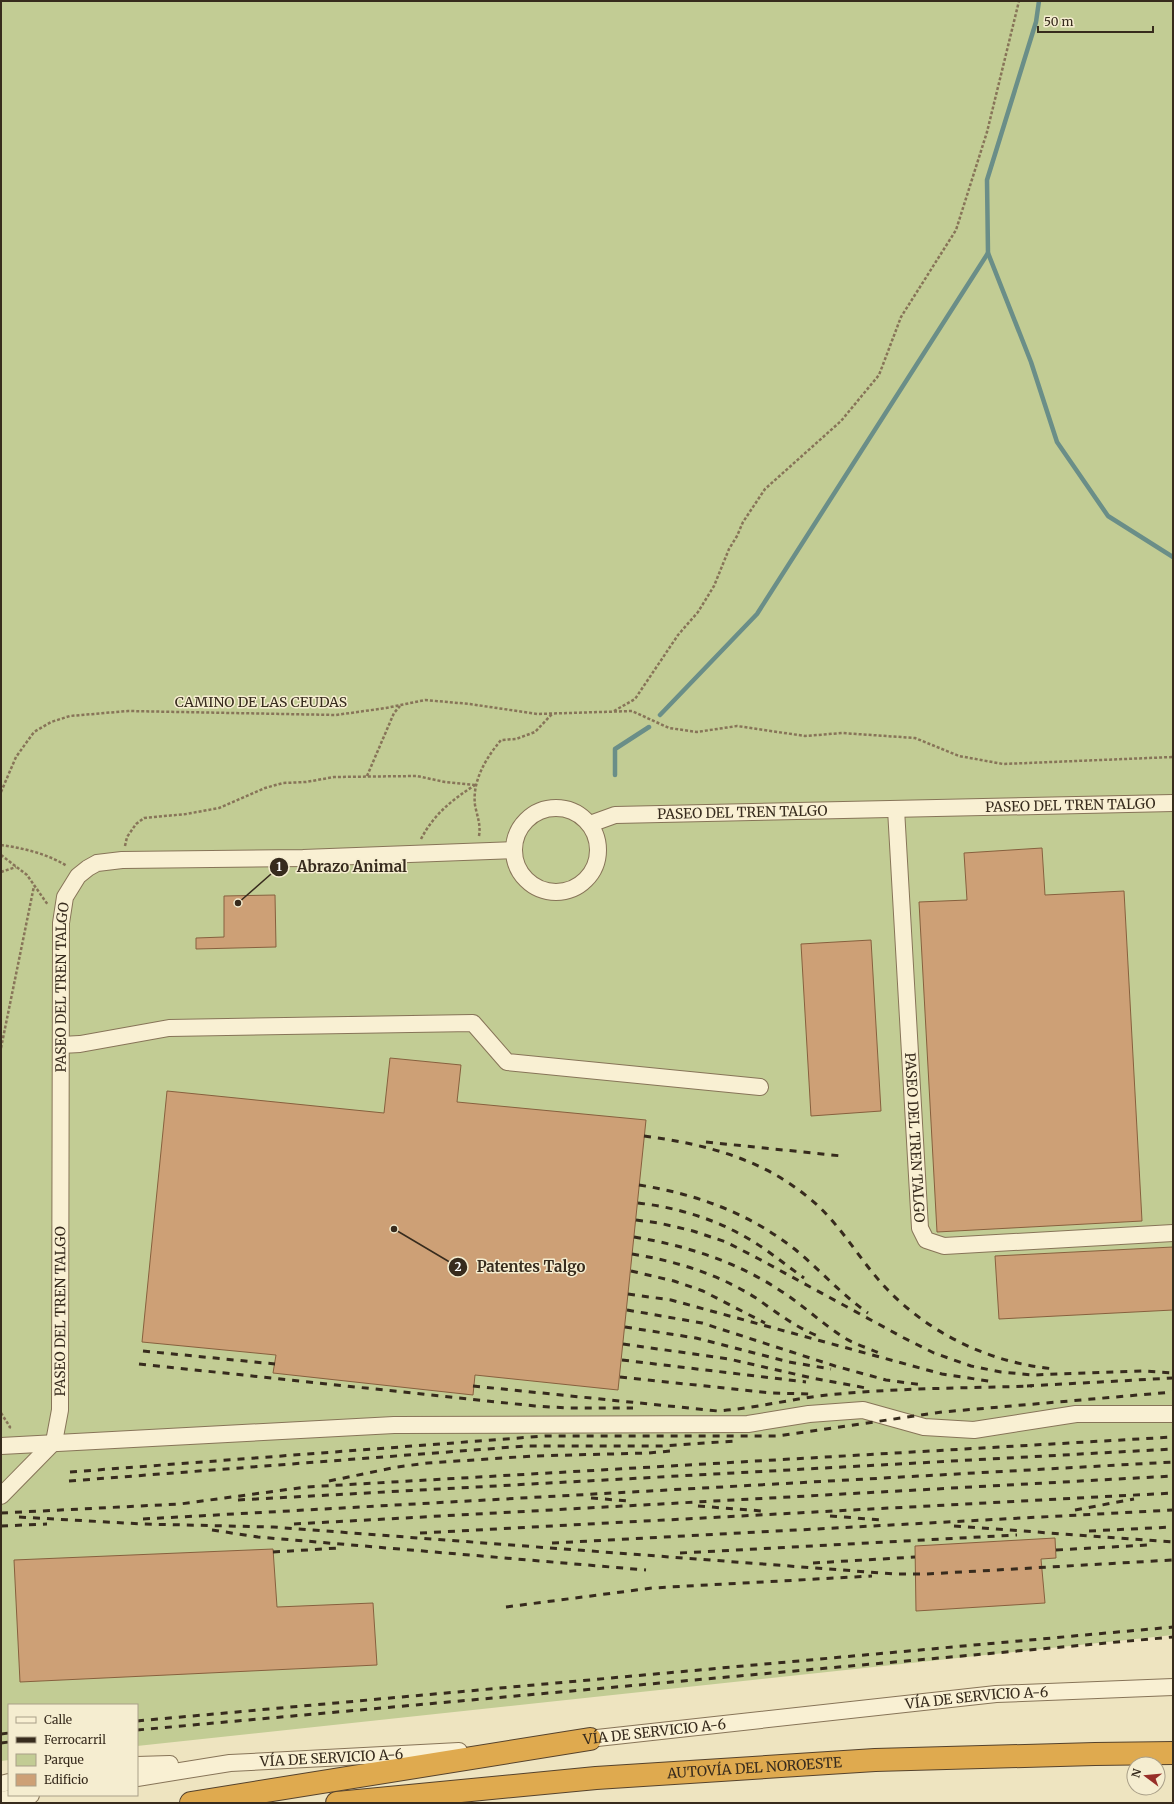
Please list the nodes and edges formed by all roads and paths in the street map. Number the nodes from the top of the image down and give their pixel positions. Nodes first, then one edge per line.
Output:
1 (1019, 1) edge
2 (401, 705) junction
3 (612, 712) junction
4 (552, 713) junction
5 (1173, 757) edge
6 (367, 776) junction
7 (475, 785) junction
8 (1, 792) edge
9 (1173, 803) edge
10 (896, 808) junction
11 (590, 824) junction
12 (1, 845) edge
13 (514, 850) junction
14 (476, 852) junction
15 (413, 854) junction
16 (1, 855) edge
17 (122, 860) junction
18 (16, 866) junction
19 (1, 872) edge
20 (78, 876) junction
21 (34, 886) junction
22 (62, 923) junction
23 (61, 1045) junction
24 (1, 1048) edge
25 (760, 1088) dead end
26 (1173, 1233) edge
27 (1173, 1414) edge
28 (54, 1442) junction
29 (1, 1446) edge
30 (1, 1496) edge
31 (1173, 1687) edge
32 (590, 1739) junction
33 (1173, 1753) edge
34 (139, 1768) edge
35 (24, 1796) edge
36 (1, 1800) edge
37 (191, 1803) edge
38 (337, 1803) edge

1 - 3 path
2 - 4 path, CAMINO DE LAS CEUDAS
2 - 6 path
2 - 8 path, CAMINO DE LAS CEUDAS
3 - 4 path, CAMINO DE LAS CEUDAS
3 - 5 path, CAMINO DE LAS CEUDAS
4 - 7 path
6 - 7 path
6 - 17 path
7 - 14 path
7 - 15 path
9 - 10 street, PASEO DEL TREN TALGO
10 - 11 street, PASEO DEL TREN TALGO
10 - 26 street, PASEO DEL TREN TALGO
11 - 13 street
11 - 13 street
12 - 20 path
13 - 14 street, PASEO DEL TREN TALGO
14 - 15 street, PASEO DEL TREN TALGO
15 - 17 street, PASEO DEL TREN TALGO
16 - 18 path
17 - 20 street, PASEO DEL TREN TALGO
18 - 19 path
18 - 21 path
20 - 22 street, PASEO DEL TREN TALGO
21 - 22 path
21 - 24 path
22 - 23 street, PASEO DEL TREN TALGO
23 - 25 street
23 - 28 street, PASEO DEL TREN TALGO
27 - 28 street
28 - 29 street
28 - 30 street
31 - 32 street, VÍA DE SERVICIO A-6
32 - 34 street, VÍA DE SERVICIO A-6
32 - 37 highway
33 - 38 highway, AUTOVÍA DEL NOROESTE
35 - 36 street

